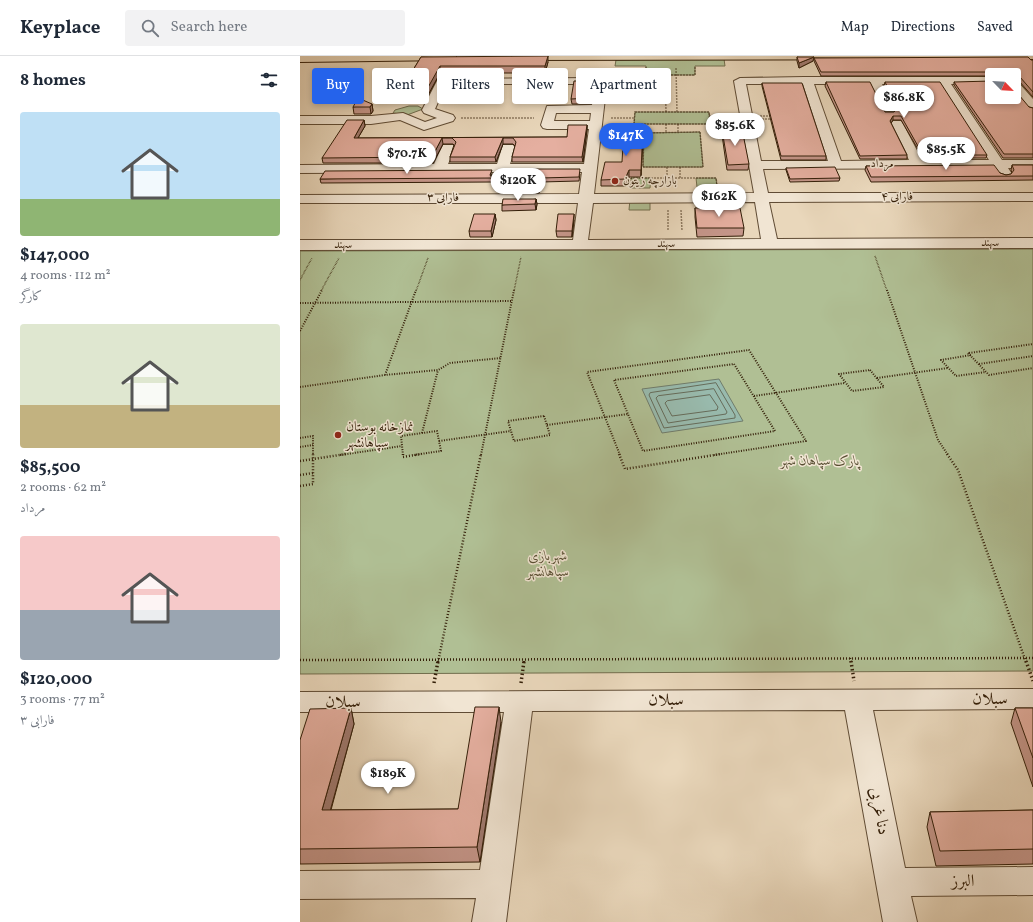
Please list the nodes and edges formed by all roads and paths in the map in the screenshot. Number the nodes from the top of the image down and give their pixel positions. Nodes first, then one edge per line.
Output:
1 (648, 56) edge
2 (691, 56) edge
3 (1033, 56) edge
4 (324, 57) edge
5 (415, 57) junction
6 (463, 57) edge
7 (509, 57) edge
8 (300, 59) edge
9 (300, 66) edge
10 (676, 75) dead end
11 (807, 80) junction
12 (875, 80) junction
13 (942, 80) junction
14 (985, 80) edge
15 (1021, 80) edge
16 (1027, 80) edge
17 (1021, 92) edge
18 (666, 104) edge
19 (426, 105) junction
20 (1033, 107) edge
21 (890, 111) edge
22 (398, 112) junction
23 (666, 112) junction
24 (677, 112) junction
25 (709, 116) junction
26 (776, 116) edge
27 (597, 117) junction
28 (461, 118) dead end
29 (549, 118) joint
30 (634, 118) junction
31 (747, 118) junction
32 (709, 119) junction
33 (776, 119) edge
34 (300, 120) edge
35 (666, 124) junction
36 (678, 124) junction
37 (897, 124) dead end
38 (666, 132) junction
39 (678, 132) junction
40 (448, 148) edge
41 (508, 148) edge
42 (836, 164) junction
43 (917, 164) junction
44 (998, 164) junction
45 (1033, 164) edge
46 (756, 165) junction
47 (667, 167) junction
48 (680, 167) junction
49 (589, 168) junction
50 (300, 169) edge
51 (439, 169) junction
52 (500, 174) junction
53 (651, 178) junction
54 (667, 178) junction
55 (680, 178) junction
56 (696, 178) junction
57 (1008, 178) edge
58 (651, 183) dead end
59 (697, 183) dead end
60 (717, 187) dead end
61 (631, 188) dead end
62 (1033, 197) edge
63 (586, 198) junction
64 (762, 198) junction
65 (300, 199) edge
66 (668, 210) dead end
67 (681, 210) dead end
68 (870, 243) junction
69 (1033, 243) edge
70 (523, 244) junction
71 (580, 244) junction
72 (675, 244) junction
73 (770, 244) junction
74 (300, 245) edge
75 (314, 256) dead end
76 (340, 256) dead end
77 (429, 256) dead end
78 (300, 280) edge
79 (512, 301) junction
80 (412, 302) junction
81 (300, 303) edge
82 (315, 303) junction
83 (300, 331) edge
84 (1033, 344) edge
85 (971, 356) junction
86 (1033, 356) edge
87 (500, 358) junction
88 (979, 364) junction
89 (948, 368) junction
90 (1033, 368) edge
91 (438, 370) junction
92 (986, 372) junction
93 (915, 373) junction
94 (385, 375) junction
95 (877, 378) junction
96 (845, 383) junction
97 (300, 387) edge
98 (776, 393) junction
99 (754, 396) junction
100 (628, 414) junction
101 (604, 417) junction
102 (547, 426) junction
103 (511, 431) junction
104 (422, 433) junction
105 (485, 434) junction
106 (300, 438) edge
107 (439, 441) junction
108 (313, 445) junction
109 (402, 446) junction
110 (300, 447) edge
111 (313, 459) junction
112 (300, 461) edge
113 (313, 473) junction
114 (300, 475) edge
115 (300, 486) edge
116 (850, 658) junction
117 (1025, 658) junction
118 (1033, 658) edge
119 (300, 660) edge
120 (439, 660) junction
121 (524, 660) junction
122 (1033, 681) edge
123 (1033, 699) edge
124 (857, 700) junction
125 (430, 701) junction
126 (519, 701) junction
127 (300, 702) edge
128 (1033, 881) edge
129 (892, 882) junction
130 (494, 884) junction
131 (300, 885) edge
132 (489, 922) edge
133 (900, 922) edge

1 - 2 main road
1 - 7 main road
2 - 3 main road
4 - 5 main road
4 - 8 main road
5 - 6 main road
5 - 9 main road
10 - 24 path
11 - 12 street
11 - 31 street
11 - 42 street
12 - 13 street
12 - 21 street
13 - 14 street
13 - 44 street
15 - 16 street
17 - 20 street
18 - 23 path
19 - 22 street
19 - 22 street
19 - 27 street
22 - 34 street
23 - 24 path
23 - 30 path
24 - 25 path
25 - 31 path
25 - 32 path
26 - 31 path
27 - 29 street
27 - 30 path
27 - 49 street
28 - 29 path
30 - 35 path
31 - 32 path
31 - 33 path
31 - 46 street
32 - 36 path
35 - 36 path
35 - 38 path
36 - 39 path
37 - 43 street
38 - 39 path
38 - 47 path
39 - 48 path
40 - 51 street
41 - 52 street
42 - 43 street, مرداد
42 - 46 street, مرداد
43 - 44 street, مرداد
44 - 45 street, مرداد
44 - 57 street
46 - 64 street
47 - 48 path
47 - 54 path
48 - 55 path
49 - 52 street
49 - 63 street
50 - 51 street
51 - 52 street
53 - 54 path
53 - 58 path
53 - 61 path
54 - 55 path
55 - 56 path
56 - 59 path
56 - 60 path
62 - 64 street, فارابی ۴
63 - 64 street, فارابی ۴
63 - 65 street, فارابی ۳
63 - 71 street
64 - 73 street
66 - 72 path
67 - 72 path
68 - 69 street, سهند
68 - 73 street, سهند
68 - 93 path
70 - 71 street, سهند
70 - 74 street, سهند
70 - 79 path
71 - 72 street, سهند
72 - 73 street, سهند
75 - 78 path
76 - 82 path
77 - 80 path
79 - 80 path
79 - 87 path
80 - 82 path
80 - 94 path
81 - 82 path
82 - 83 path
84 - 85 path
85 - 88 path
85 - 89 path
86 - 88 path
87 - 91 path
87 - 105 path
88 - 92 path
89 - 92 path
89 - 93 path
90 - 92 path
91 - 94 path
91 - 104 path
93 - 95 path
93 - 117 path
94 - 97 path
95 - 96 path
95 - 96 path
96 - 98 path
98 - 99 path
98 - 101 path
98 - 101 path
99 - 100 path
99 - 100 path
100 - 101 path
101 - 102 path
102 - 103 path
102 - 103 path
103 - 105 path
104 - 107 path
104 - 109 path
105 - 107 path
105 - 120 path
106 - 108 path
107 - 109 path
108 - 110 path
108 - 111 path
109 - 111 path
111 - 112 path
111 - 113 path
113 - 114 path
113 - 115 path
116 - 117 path
116 - 121 path
116 - 124 path
117 - 118 path
117 - 122 path
119 - 120 path
120 - 121 path
120 - 125 path
121 - 126 path
123 - 124 street, سبلان
124 - 126 street, سبلان
124 - 129 street, دنا غربی
125 - 126 street, سبلان
125 - 127 street, سبلان
126 - 130 street
128 - 129 street, البرز
129 - 133 street, دنا غربی
130 - 131 street
130 - 132 street

